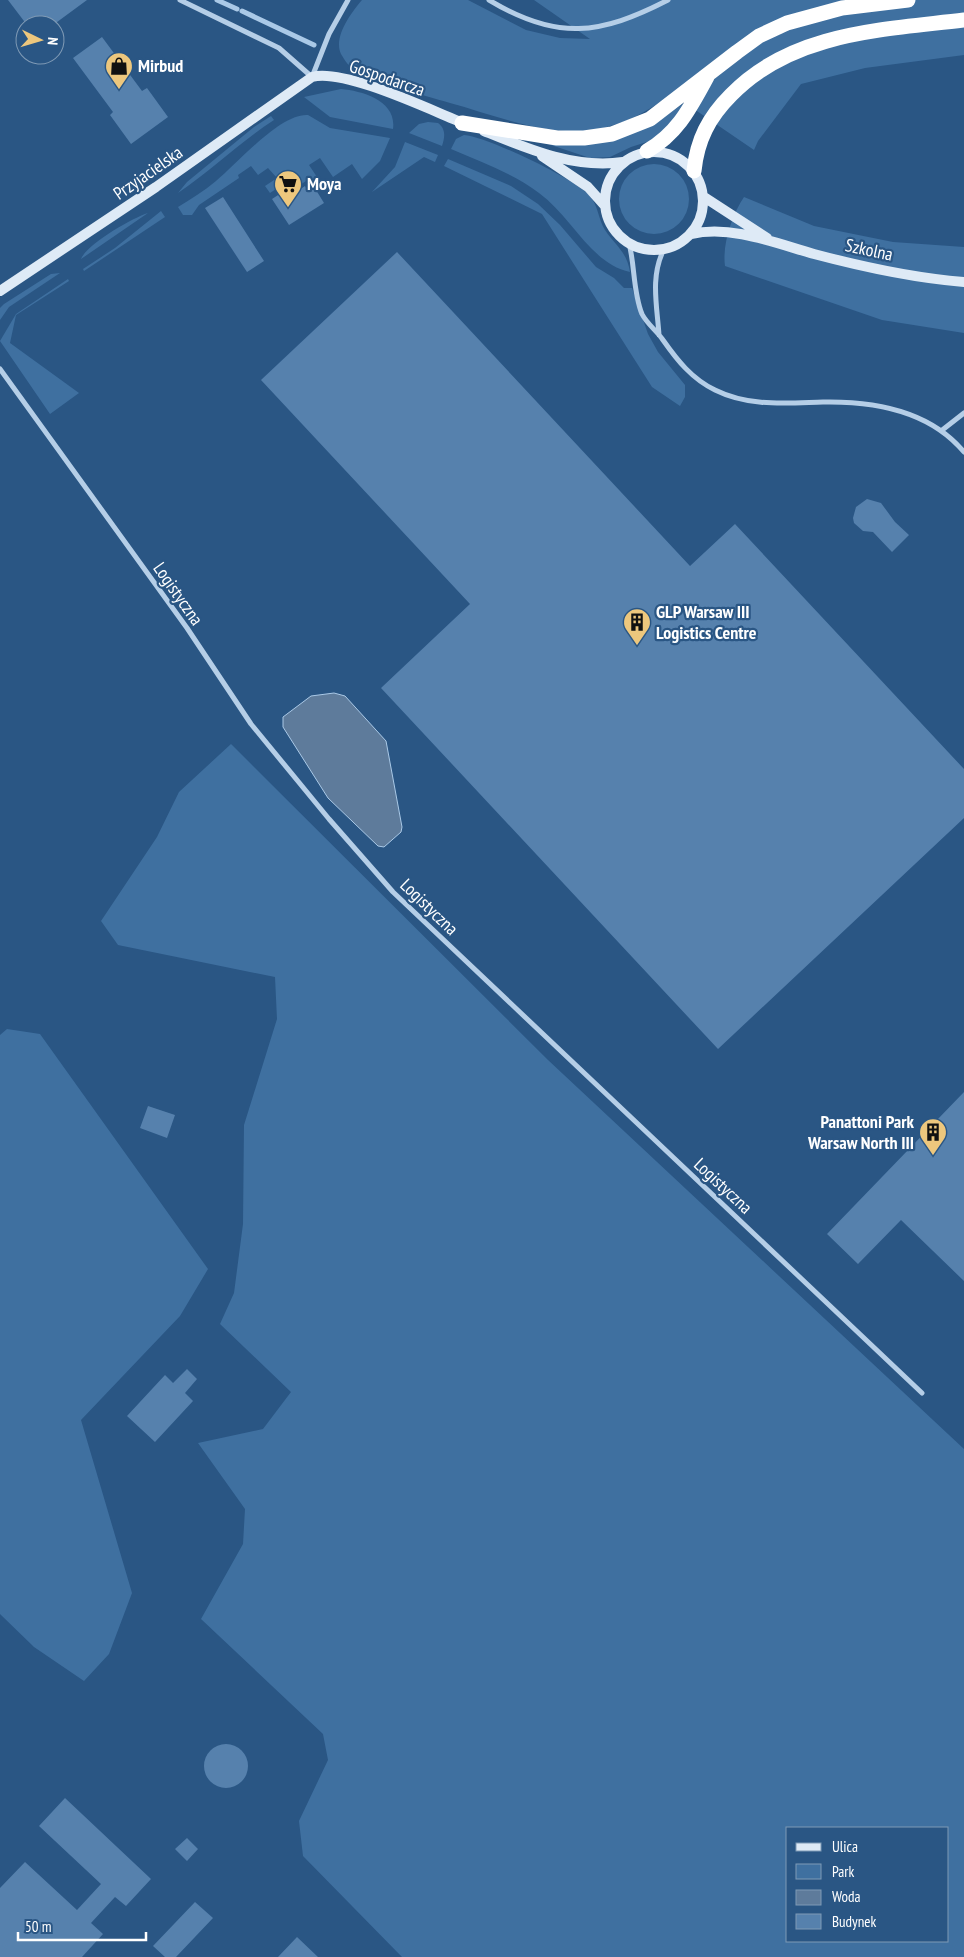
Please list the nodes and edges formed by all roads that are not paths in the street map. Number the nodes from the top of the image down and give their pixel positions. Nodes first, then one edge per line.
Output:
1 (180, 0) edge
2 (348, 0) edge
3 (489, 0) edge
4 (668, 0) edge
5 (908, 0) edge
6 (964, 20) edge
7 (708, 76) junction
8 (312, 77) junction
9 (462, 123) junction
10 (647, 151) junction
11 (537, 152) junction
12 (623, 162) junction
13 (694, 171) junction
14 (704, 197) junction
15 (605, 206) junction
16 (691, 234) junction
17 (770, 240) junction
18 (629, 243) junction
19 (664, 249) junction
20 (964, 282) edge
21 (0, 291) edge
22 (660, 335) junction
23 (0, 369) edge
24 (964, 413) edge
25 (941, 431) junction
26 (964, 452) edge
27 (922, 1393) dead end

1 - 8 street
2 - 8 street
3 - 4 street
5 - 7 highway
6 - 13 highway
7 - 9 highway
7 - 10 highway
8 - 9 street, Gospodarcza
8 - 21 street, Przyjacielska
9 - 11 street, Gospodarcza
10 - 12 street, Gospodarcza
10 - 13 street
11 - 12 street, Gospodarcza
11 - 15 street, Gospodarcza
12 - 15 street, Gospodarcza
13 - 14 street
14 - 16 street
14 - 17 street, Szkolna
15 - 18 street, Gospodarcza
16 - 17 street, Szkolna
16 - 19 street
17 - 20 street, Szkolna
18 - 19 street, Gospodarcza
18 - 22 street
19 - 22 street
22 - 25 street
23 - 27 street, Logistyczna
24 - 25 street
25 - 26 street

